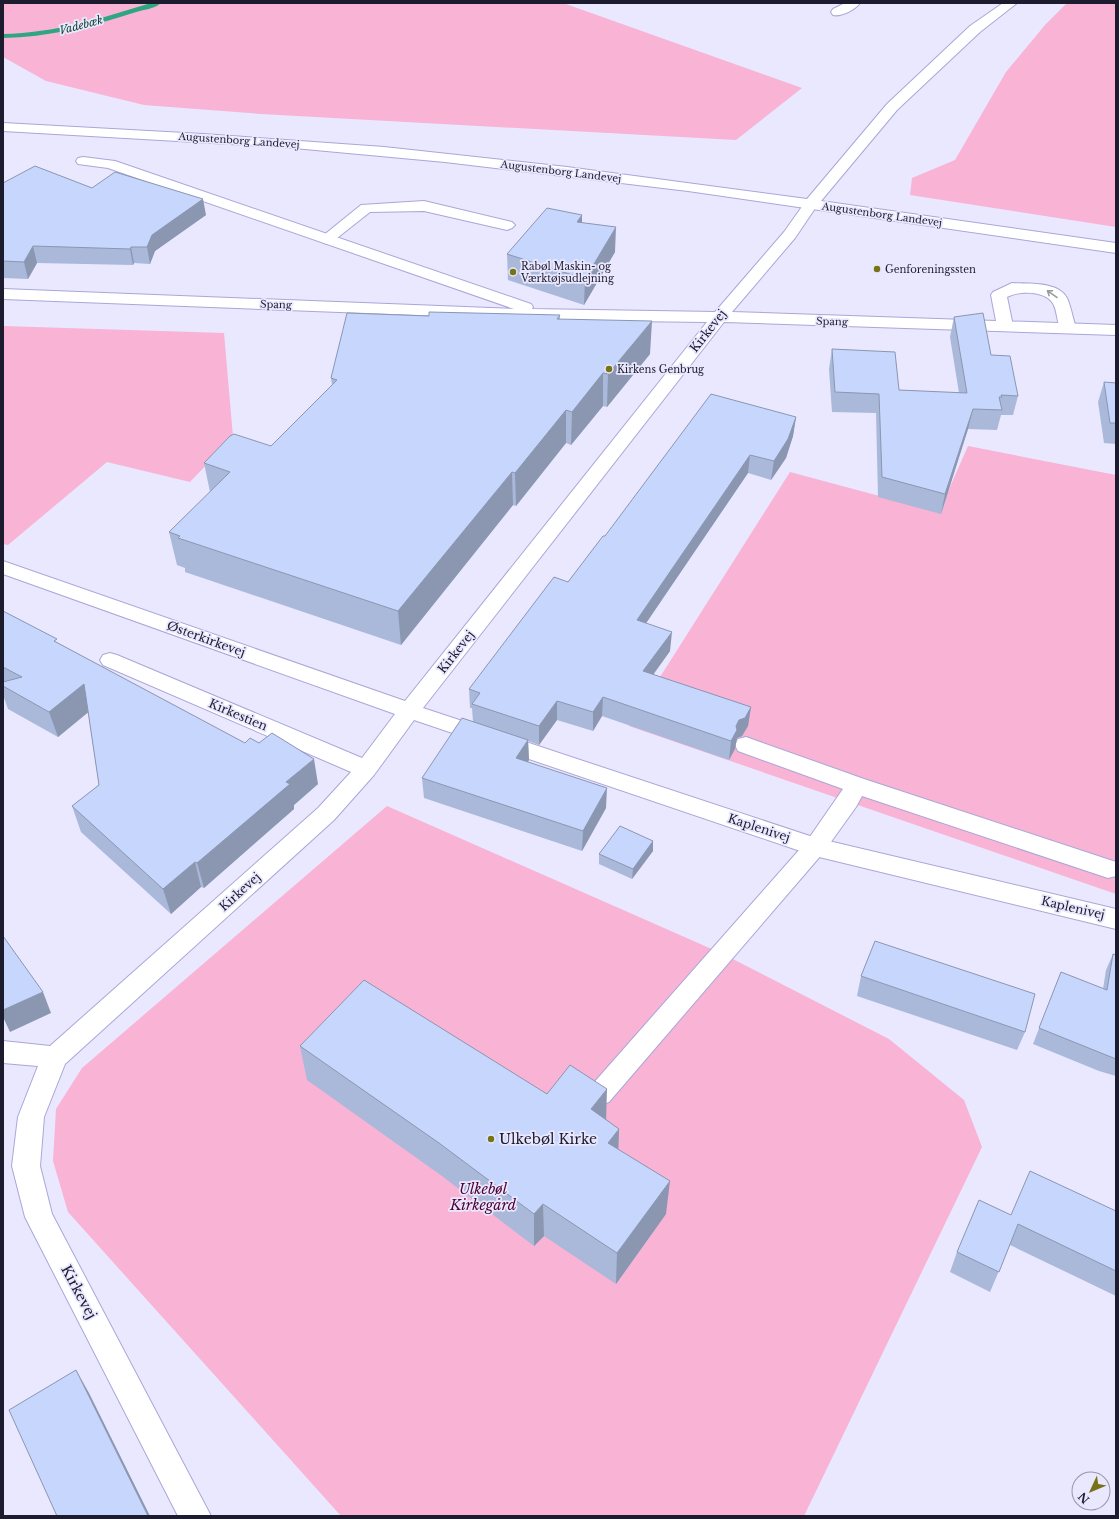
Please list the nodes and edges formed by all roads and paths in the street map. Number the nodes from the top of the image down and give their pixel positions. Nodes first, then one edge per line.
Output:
1 (854, 3) edge
2 (1012, 3) edge
3 (837, 12) dead end
4 (3, 127) edge
5 (82, 161) dead end
6 (812, 204) junction
7 (507, 225) dead end
8 (326, 239) junction
9 (1116, 248) edge
10 (3, 294) edge
11 (549, 315) junction
12 (719, 317) junction
13 (1005, 326) junction
14 (1068, 328) junction
15 (1116, 330) edge
16 (3, 567) edge
17 (110, 660) dead end
18 (409, 712) junction
19 (746, 745) dead end
20 (366, 769) junction
21 (856, 785) junction
22 (815, 847) junction
23 (1108, 869) dead end
24 (1116, 919) edge
25 (3, 1052) edge
26 (55, 1057) junction
27 (600, 1094) edge
28 (195, 1516) edge

1 - 3 street
2 - 6 street, Kirkevej
4 - 6 street, Augustenborg Landevej
5 - 8 street, Spang
6 - 9 street, Augustenborg Landevej
6 - 12 street, Kirkevej
7 - 8 street
8 - 11 street, Spang
10 - 11 street, Spang
11 - 12 street, Spang
12 - 13 street, Spang
12 - 18 street, Kirkevej
13 - 14 street, Spang
14 -> 13 street
14 - 15 street, Spang
16 - 18 street, Østerkirkevej
17 - 20 street, Kirkestien
18 - 20 street, Kirkevej
18 - 22 street, Kaplenivej
19 - 21 street
20 - 26 street, Kirkevej
21 - 22 street
21 - 23 street
22 - 24 street, Kaplenivej
22 - 27 street
25 - 26 street
26 - 28 street, Kirkevej

